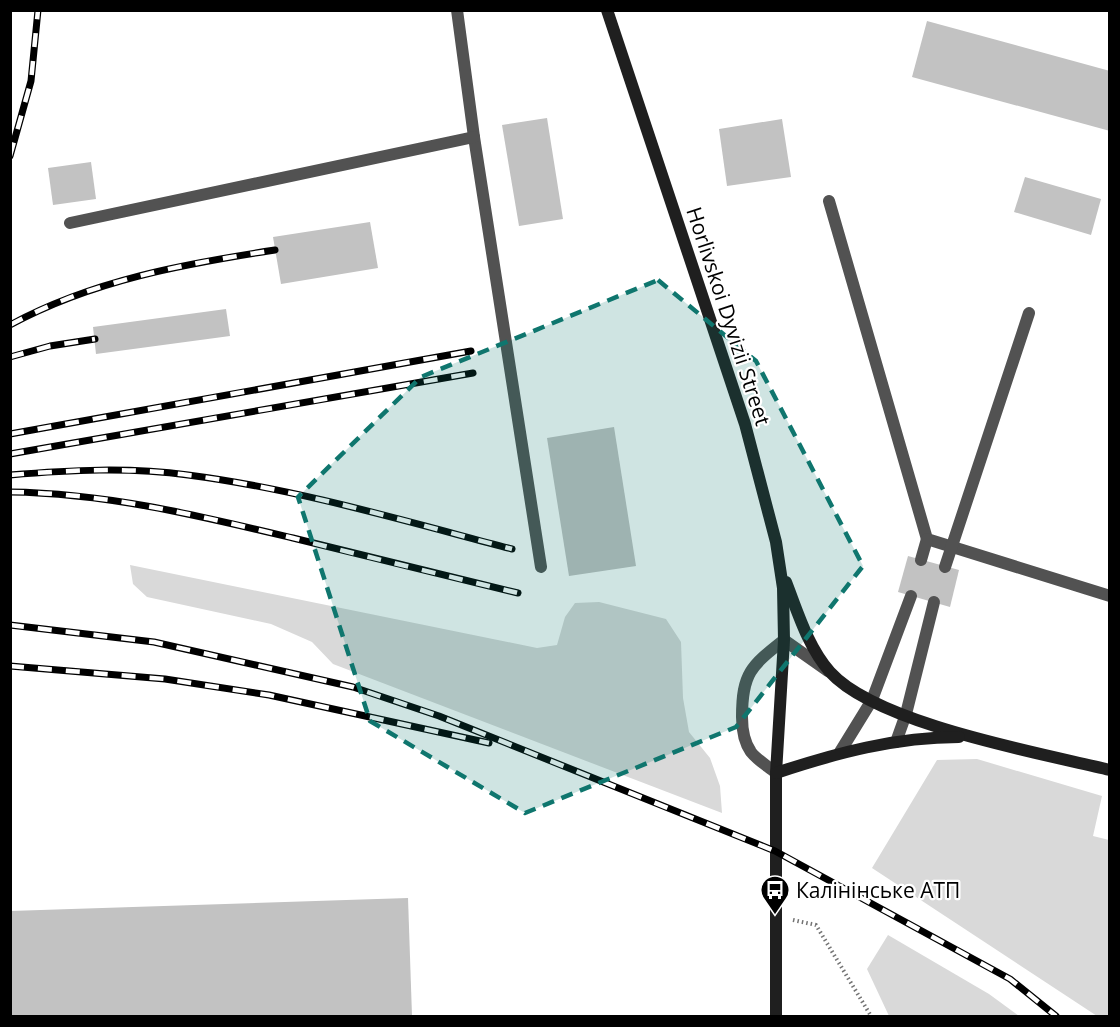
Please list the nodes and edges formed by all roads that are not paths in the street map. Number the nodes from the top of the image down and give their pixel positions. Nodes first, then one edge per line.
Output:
1 (457, 10) edge
2 (607, 10) edge
3 (474, 137) junction
4 (829, 201) dead end
5 (70, 223) dead end
6 (1029, 313) dead end
7 (927, 539) junction
8 (951, 549) junction
9 (921, 560) dead end
10 (541, 567) dead end
11 (780, 567) junction
12 (945, 567) dead end
13 (910, 596) dead end
14 (1110, 596) edge
15 (934, 602) dead end
16 (784, 640) junction
17 (831, 674) junction
18 (872, 700) junction
19 (906, 714) junction
20 (969, 737) junction
21 (896, 742) junction
22 (840, 752) junction
23 (1110, 770) edge
24 (776, 773) junction
25 (776, 1017) edge

1 - 3 lane
2 - 11 main road, Horlivskoi Dyvizii Street
3 - 5 lane
3 - 10 lane
4 - 7 lane
6 - 8 lane
7 - 8 lane
7 - 9 lane
8 - 12 lane
8 - 14 lane
11 - 16 main road, Horlivskoi Dyvizii Street
11 - 17 main road
13 - 18 lane
15 - 19 lane
16 - 17 lane
16 - 24 main road, Horlivskoi Dyvizii Street
16 - 24 lane
17 - 18 main road
18 - 19 main road
18 - 22 lane
19 - 20 main road
19 - 21 lane
20 - 21 main road
20 - 23 main road
21 - 22 main road
22 - 24 main road
24 - 25 main road

